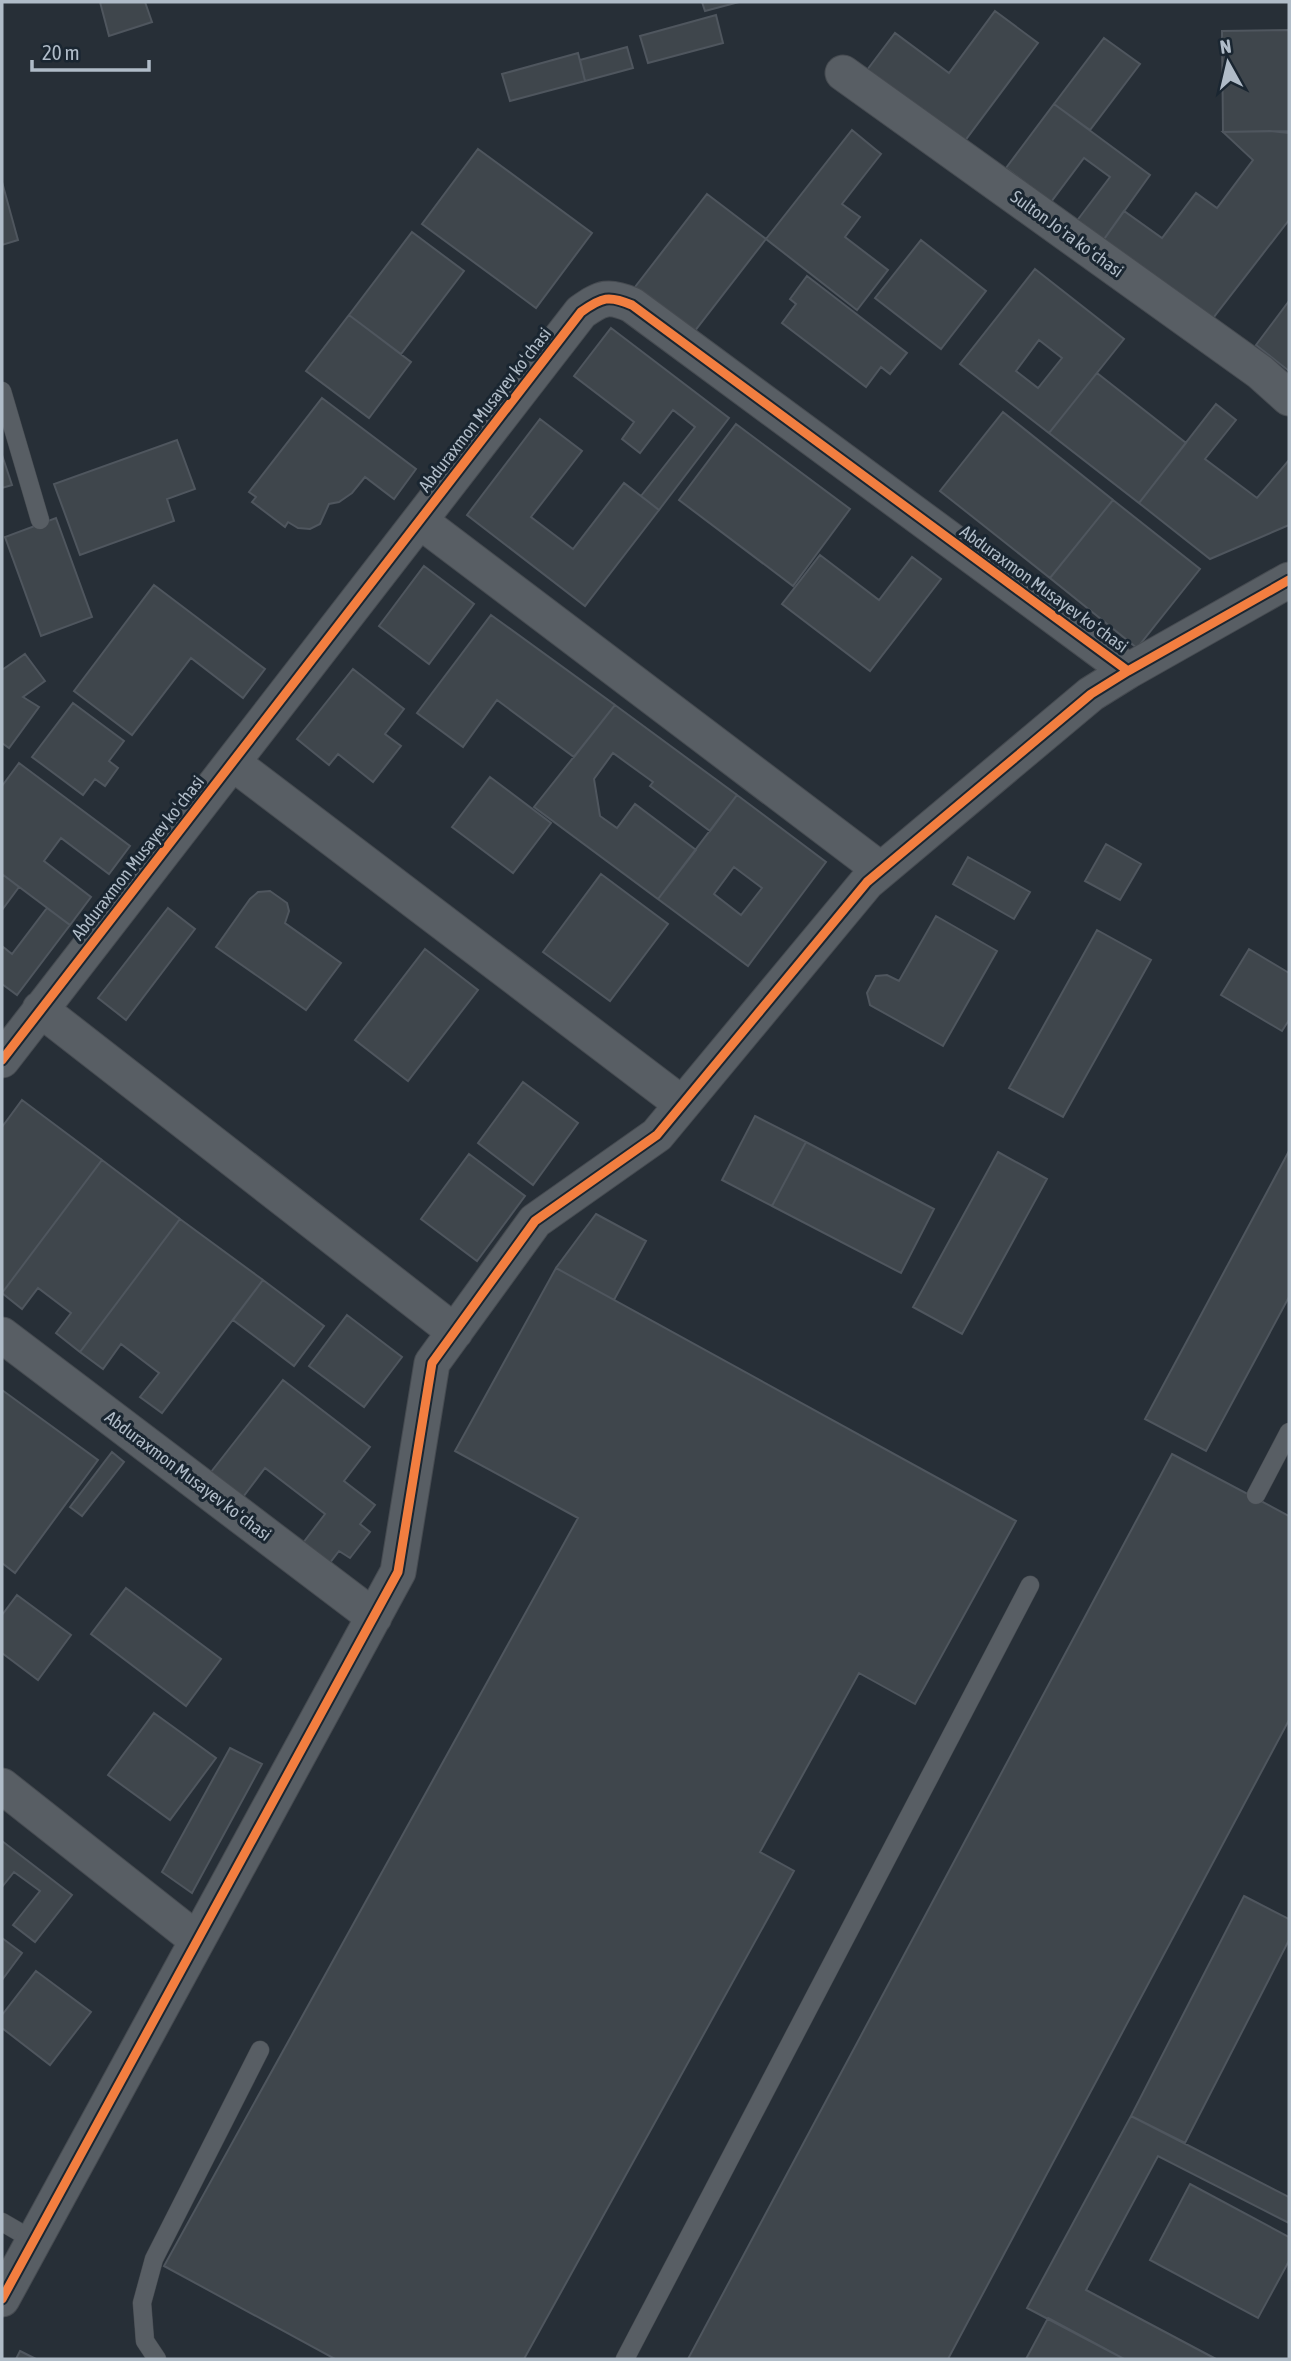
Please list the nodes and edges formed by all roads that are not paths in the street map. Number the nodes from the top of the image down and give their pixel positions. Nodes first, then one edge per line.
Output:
1 (843, 73) dead end
2 (2, 391) edge
3 (1289, 398) edge
4 (40, 520) dead end
5 (420, 521) junction
6 (1289, 580) edge
7 (1128, 671) junction
8 (233, 763) junction
9 (881, 870) junction
10 (40, 1009) junction
11 (2, 1060) edge
12 (682, 1104) junction
13 (455, 1332) junction
14 (2, 1335) edge
15 (1289, 1432) edge
16 (1256, 1495) dead end
17 (1030, 1585) dead end
18 (374, 1617) junction
19 (2, 1786) edge
20 (197, 1940) junction
21 (261, 2050) dead end
22 (2, 2222) edge
23 (33, 2240) junction
24 (2, 2299) edge
25 (157, 2359) edge
26 (625, 2359) edge

1 - 3 street, Sulton Joʻra koʻchasi
2 - 4 lane
5 - 7 street, Abduraxmon Musayev koʻchasi
5 - 8 street, Abduraxmon Musayev koʻchasi
5 - 9 street
6 - 7 street
7 - 9 street
8 - 10 street, Abduraxmon Musayev koʻchasi
8 - 12 street
9 - 12 street
10 - 11 street, Abduraxmon Musayev koʻchasi
10 - 13 street
12 - 13 street
13 - 18 street
14 - 18 street, Abduraxmon Musayev koʻchasi
15 - 16 lane
17 - 26 lane
18 - 20 street
19 - 20 street
20 - 23 street
21 - 25 lane
22 - 23 lane
23 - 24 street

